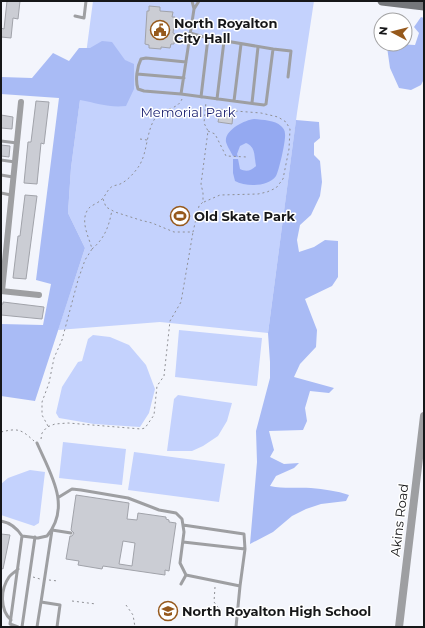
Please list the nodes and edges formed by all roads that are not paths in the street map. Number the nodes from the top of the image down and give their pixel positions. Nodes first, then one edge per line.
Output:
1 (86, 1) edge
2 (192, 1) edge
3 (199, 1) edge
4 (382, 1) edge
5 (424, 6) edge
6 (194, 8) junction
7 (75, 16) dead end
8 (190, 33) junction
9 (208, 38) junction
10 (224, 41) junction
11 (241, 44) junction
12 (258, 47) junction
13 (273, 49) junction
14 (186, 62) junction
15 (137, 74) junction
16 (288, 77) dead end
17 (184, 78) junction
18 (182, 94) junction
19 (201, 97) junction
20 (217, 99) junction
21 (234, 101) junction
22 (21, 102) dead end
23 (252, 103) junction
24 (1, 141) edge
25 (17, 143) junction
26 (1, 160) edge
27 (15, 162) junction
28 (1, 175) edge
29 (13, 177) junction
30 (1, 194) edge
31 (12, 195) junction
32 (4, 238) edge
33 (3, 255) edge
34 (2, 273) edge
35 (1, 291) edge
36 (39, 295) dead end
37 (424, 416) edge
38 (37, 443) road end
39 (59, 497) junction
40 (1, 521) edge
41 (183, 525) junction
42 (52, 530) junction
43 (71, 533) dead end
44 (22, 536) junction
45 (35, 537) junction
46 (183, 542) junction
47 (245, 549) junction
48 (19, 568) junction
49 (186, 575) junction
50 (181, 584) dead end
51 (240, 586) junction
52 (42, 602) junction
53 (9, 624) edge
54 (18, 627) edge
55 (22, 627) edge
56 (37, 627) edge
57 (57, 627) edge
58 (236, 627) edge
59 (399, 627) edge

1 - 7 lane
2 - 6 lane
3 - 6 lane
4 - 5 main road
6 - 8 lane
8 - 9 lane
8 - 14 lane
9 - 10 lane
9 - 19 lane
10 - 11 lane
10 - 20 lane
11 - 12 lane
11 - 21 lane
12 - 13 lane
12 - 23 lane
13 - 16 lane
13 - 23 lane
14 - 15 lane
14 - 17 lane
15 - 17 lane
15 - 18 lane
17 - 18 lane
18 - 19 lane
19 - 20 lane
20 - 21 lane
21 - 23 lane
22 - 25 street
24 - 25 lane
25 - 27 street
26 - 27 lane
27 - 29 street
28 - 29 lane
29 - 31 street
30 - 31 lane
31 - 32 street
32 - 33 street
33 - 34 street
34 - 35 street
35 - 36 street
37 - 59 street, Akins Road
38 - 39 lane
39 - 41 lane
39 - 42 lane
40 - 44 lane
41 - 46 lane
41 - 47 lane
42 - 43 lane
42 - 45 lane
42 - 52 lane
44 - 45 lane
44 - 48 lane
45 - 55 lane
46 - 47 lane
46 - 49 lane
47 - 51 lane
48 - 53 lane
48 - 53 lane
49 - 50 lane
49 - 51 lane
51 - 58 lane
52 - 56 lane
52 - 57 lane
53 - 54 lane

